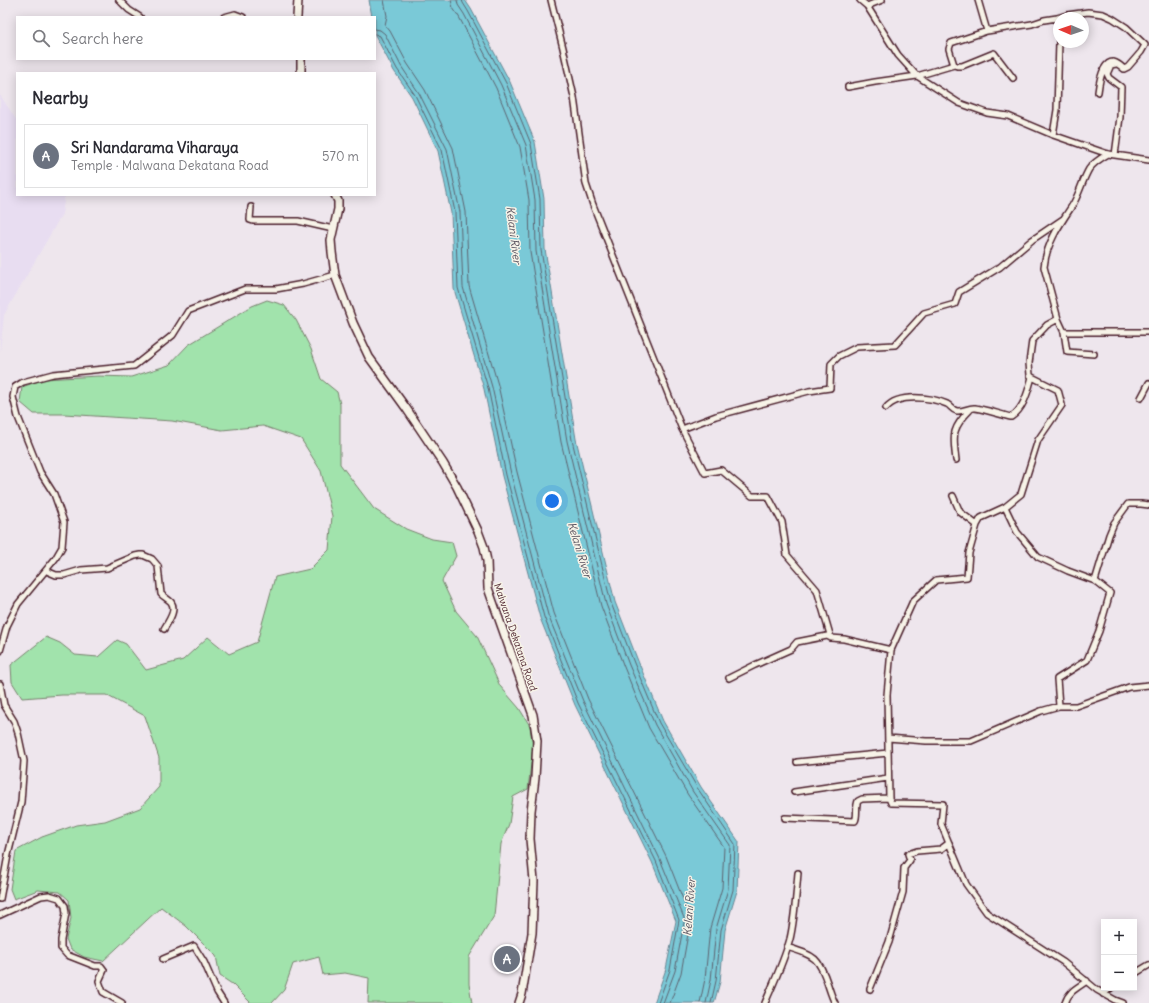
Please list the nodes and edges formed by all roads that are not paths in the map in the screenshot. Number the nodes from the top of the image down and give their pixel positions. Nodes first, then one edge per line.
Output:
1 (119, 0) edge
2 (298, 0) edge
3 (551, 0) edge
4 (860, 0) edge
5 (882, 0) edge
6 (978, 0) edge
7 (867, 6) junction
8 (1089, 12) edge
9 (138, 16) edge
10 (228, 16) edge
11 (240, 16) edge
12 (297, 16) edge
13 (1053, 19) edge
14 (987, 31) junction
15 (1059, 48) edge
16 (301, 60) edge
17 (1117, 63) junction
18 (954, 65) junction
19 (301, 72) edge
20 (916, 76) junction
21 (1013, 78) dead end
22 (848, 87) dead end
23 (1098, 92) dead end
24 (1053, 135) junction
25 (1108, 154) junction
26 (1115, 155) junction
27 (1149, 160) edge
28 (336, 196) edge
29 (250, 207) dead end
30 (1063, 219) junction
31 (333, 229) junction
32 (336, 275) junction
33 (1058, 319) junction
34 (1064, 332) junction
35 (1149, 332) edge
36 (1094, 354) dead end
37 (1032, 377) junction
38 (1149, 383) edge
39 (1141, 398) dead end
40 (886, 408) dead end
41 (973, 408) junction
42 (682, 429) junction
43 (956, 460) dead end
44 (952, 496) dead end
45 (1149, 505) edge
46 (1005, 507) junction
47 (976, 525) junction
48 (47, 569) junction
49 (1095, 581) junction
50 (164, 629) dead end
51 (831, 638) junction
52 (890, 650) junction
53 (0, 651) edge
54 (729, 678) dead end
55 (0, 684) edge
56 (1149, 685) edge
57 (1058, 706) junction
58 (888, 738) junction
59 (888, 753) junction
60 (797, 762) dead end
61 (888, 778) junction
62 (794, 792) dead end
63 (889, 798) junction
64 (785, 818) dead end
65 (949, 843) junction
66 (798, 874) dead end
67 (0, 899) edge
68 (0, 915) edge
69 (787, 947) junction
70 (163, 959) dead end
71 (1149, 965) edge
72 (1137, 972) edge
73 (1087, 981) junction
74 (870, 989) dead end
75 (1107, 991) edge
76 (1103, 994) junction
77 (122, 1003) edge
78 (224, 1003) edge
79 (519, 1003) edge
80 (765, 1003) edge
81 (835, 1003) edge
82 (1065, 1003) edge
83 (1123, 1003) edge

1 - 9 street
2 - 12 main road
3 - 42 street
4 - 7 street
5 - 7 street
6 - 14 street
7 - 20 street
8 - 17 street
10 - 11 street
13 - 14 street
14 - 18 street
15 - 24 street
16 - 19 main road
17 - 23 street
17 - 26 street
18 - 20 street
18 - 21 street
20 - 22 street
20 - 24 street
24 - 25 street
25 - 26 street
25 - 30 street
26 - 27 street
28 - 31 main road, Malwana Dekatana Road
29 - 31 street
30 - 33 street
30 - 42 street
31 - 32 main road, Malwana Dekatana Road
32 - 48 street
32 - 79 main road, Malwana Dekatana Road
33 - 34 street
33 - 37 street
34 - 35 street
34 - 36 street
37 - 41 street
37 - 46 street
38 - 39 street
40 - 41 street
41 - 43 street
42 - 51 street
44 - 47 street
45 - 49 street
46 - 47 street
46 - 49 street
47 - 52 street
48 - 50 street
48 - 53 street
49 - 57 street
51 - 52 street
51 - 54 street
52 - 58 street
55 - 67 street
56 - 57 street
57 - 58 street
58 - 59 street
59 - 60 street
59 - 61 street
61 - 62 street
61 - 63 street
63 - 64 street
63 - 65 street
65 - 73 street
65 - 74 street
66 - 69 street
68 - 77 street
69 - 80 street
69 - 81 street
70 - 78 street
71 - 72 street
73 - 76 street
73 - 82 street
75 - 76 street
76 - 83 street

